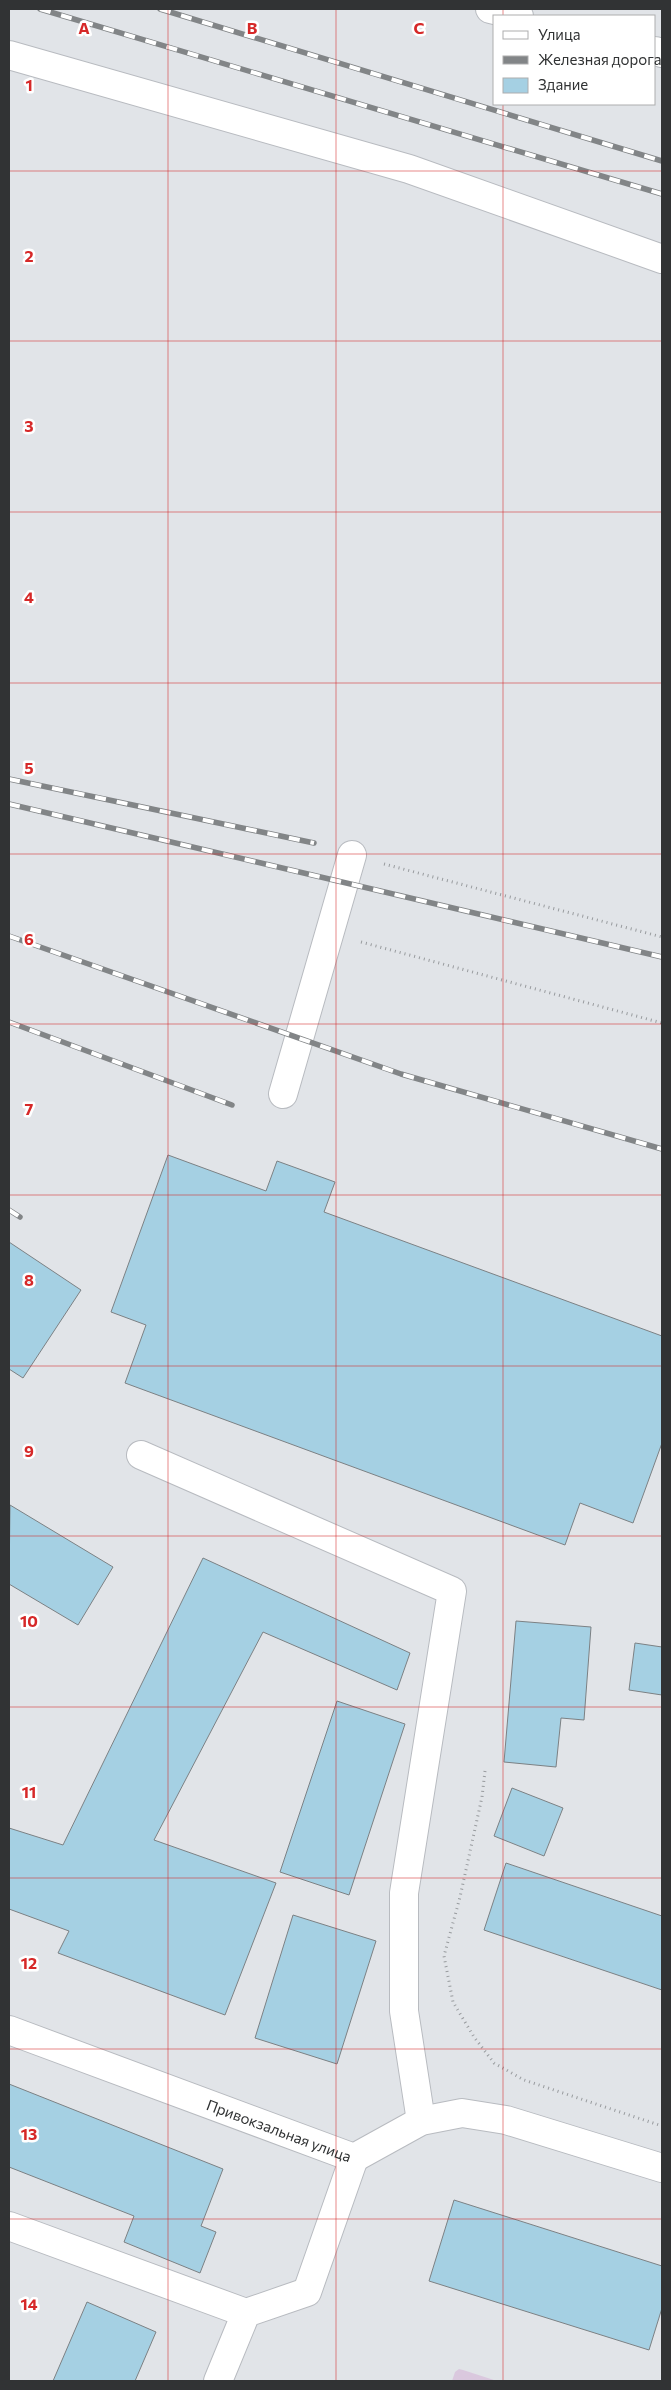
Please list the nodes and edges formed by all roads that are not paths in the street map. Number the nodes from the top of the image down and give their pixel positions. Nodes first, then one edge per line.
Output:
1 (490, 9) edge
2 (515, 15) edge
3 (9, 55) edge
4 (662, 259) edge
5 (352, 855) road end
6 (283, 1094) dead end
7 (141, 1455) dead end
8 (9, 2030) edge
9 (421, 2121) junction
10 (354, 2158) junction
11 (662, 2168) edge
12 (9, 2226) edge
13 (246, 2313) junction
14 (218, 2381) edge

1 - 2 street
3 - 4 street
5 - 6 street
7 - 9 street
8 - 10 street, Привокзальная улица
9 - 10 street, Привокзальная улица
9 - 11 street, Привокзальная улица
10 - 13 street
12 - 13 street
13 - 14 street

